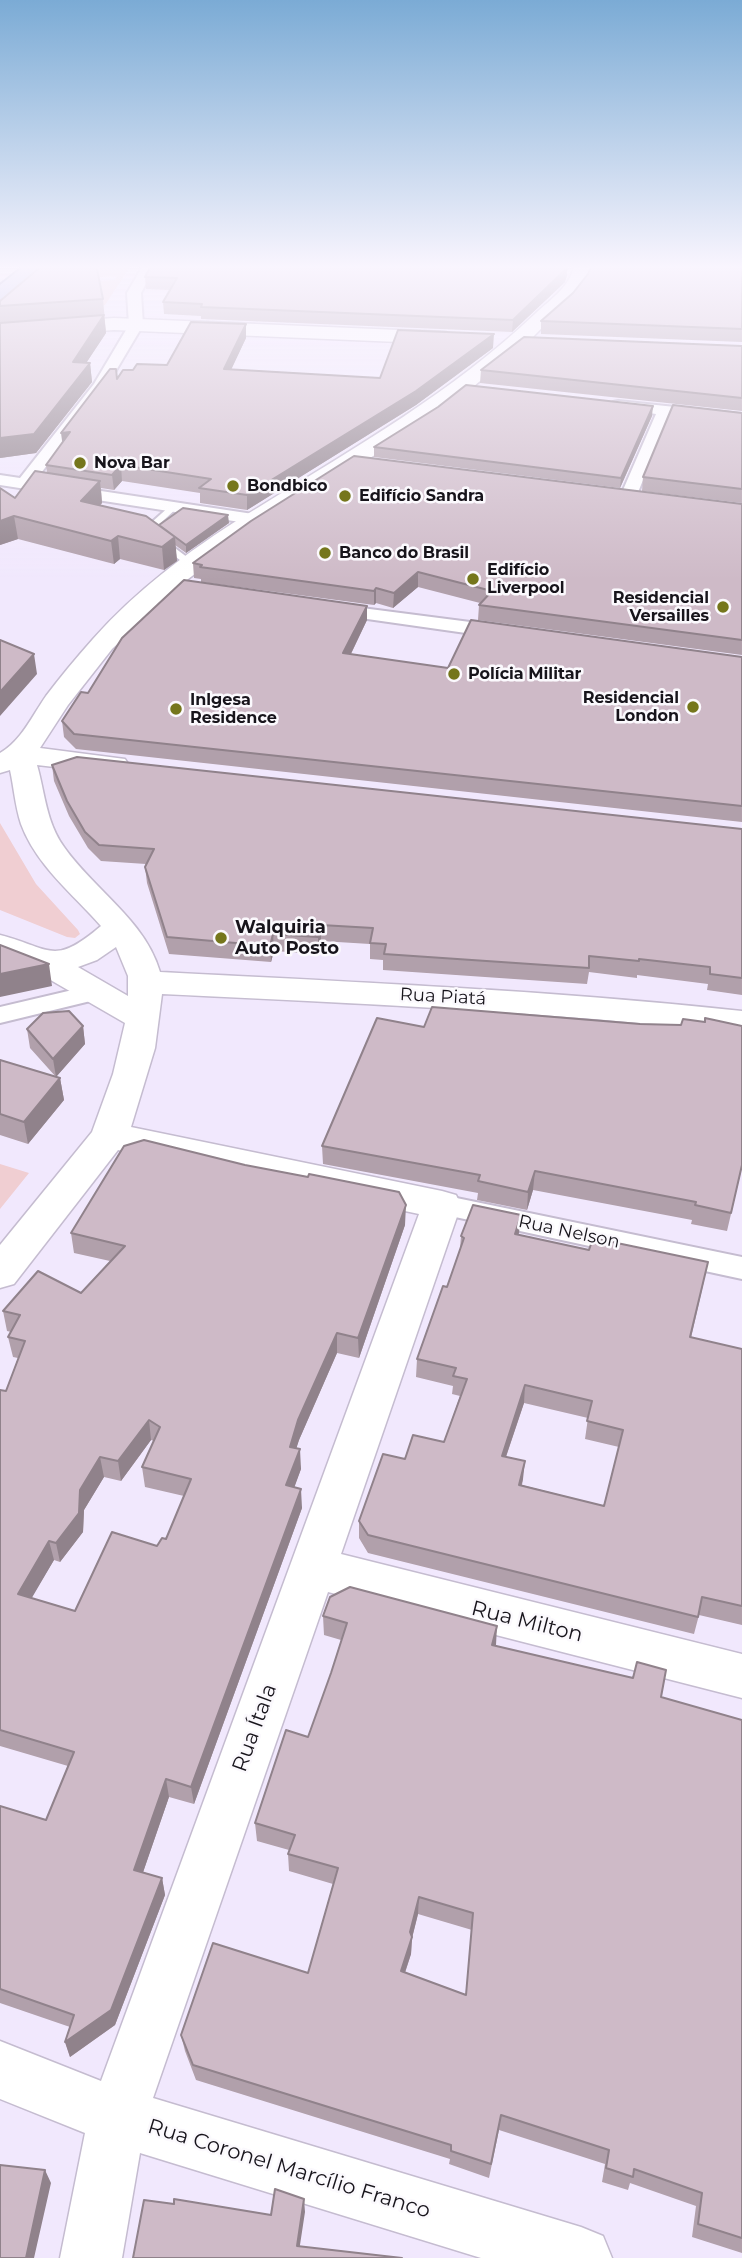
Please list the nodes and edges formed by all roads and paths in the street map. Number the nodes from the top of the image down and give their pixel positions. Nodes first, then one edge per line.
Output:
1 (110, 369) edge
2 (489, 369) edge
3 (597, 403) edge
4 (665, 410) junction
5 (742, 419) edge
6 (351, 462) junction
7 (379, 465) edge
8 (0, 480) edge
9 (24, 484) junction
10 (628, 497) edge
11 (174, 507) junction
12 (253, 519) junction
13 (193, 577) junction
14 (316, 607) edge
15 (521, 635) edge
16 (6, 756) edge
17 (143, 768) edge
18 (14, 804) edge
19 (118, 928) junction
20 (0, 945) edge
21 (47, 964) junction
22 (144, 982) junction
23 (98, 992) junction
24 (0, 1015) edge
25 (143, 1019) junction
26 (742, 1022) edge
27 (109, 1135) junction
28 (442, 1205) junction
29 (742, 1268) edge
30 (0, 1273) edge
31 (313, 1568) junction
32 (742, 1676) edge
33 (0, 2070) edge
34 (117, 2117) junction
35 (90, 2258) edge
36 (582, 2258) edge

1 - 9 street
2 - 6 main road
3 - 4 street
4 - 5 street
4 - 10 street
6 - 7 street
6 - 12 main road
8 - 9 street
9 - 11 street
11 - 12 street
11 - 13 lane
12 - 13 main road
13 - 16 main road
14 - 15 street
16 - 17 main road
16 - 18 main road
18 - 19 main road
19 - 21 main road
19 - 22 main road
20 - 21 main road
21 - 23 main road
22 - 25 main road
22 - 26 main road, Rua Piatá
23 - 24 street
23 - 25 main road
25 - 27 main road
27 - 28 main road, Rua Nelson
27 - 30 main road
28 - 29 street, Rua Nelson
28 - 31 main road, Rua Ítala
31 - 32 main road, Rua Milton
31 - 34 main road, Rua Ítala
33 - 34 main road, Rua Coronel Marcílio Franco
34 - 35 main road, Rua Ítala
34 - 36 main road, Rua Coronel Marcílio Franco

